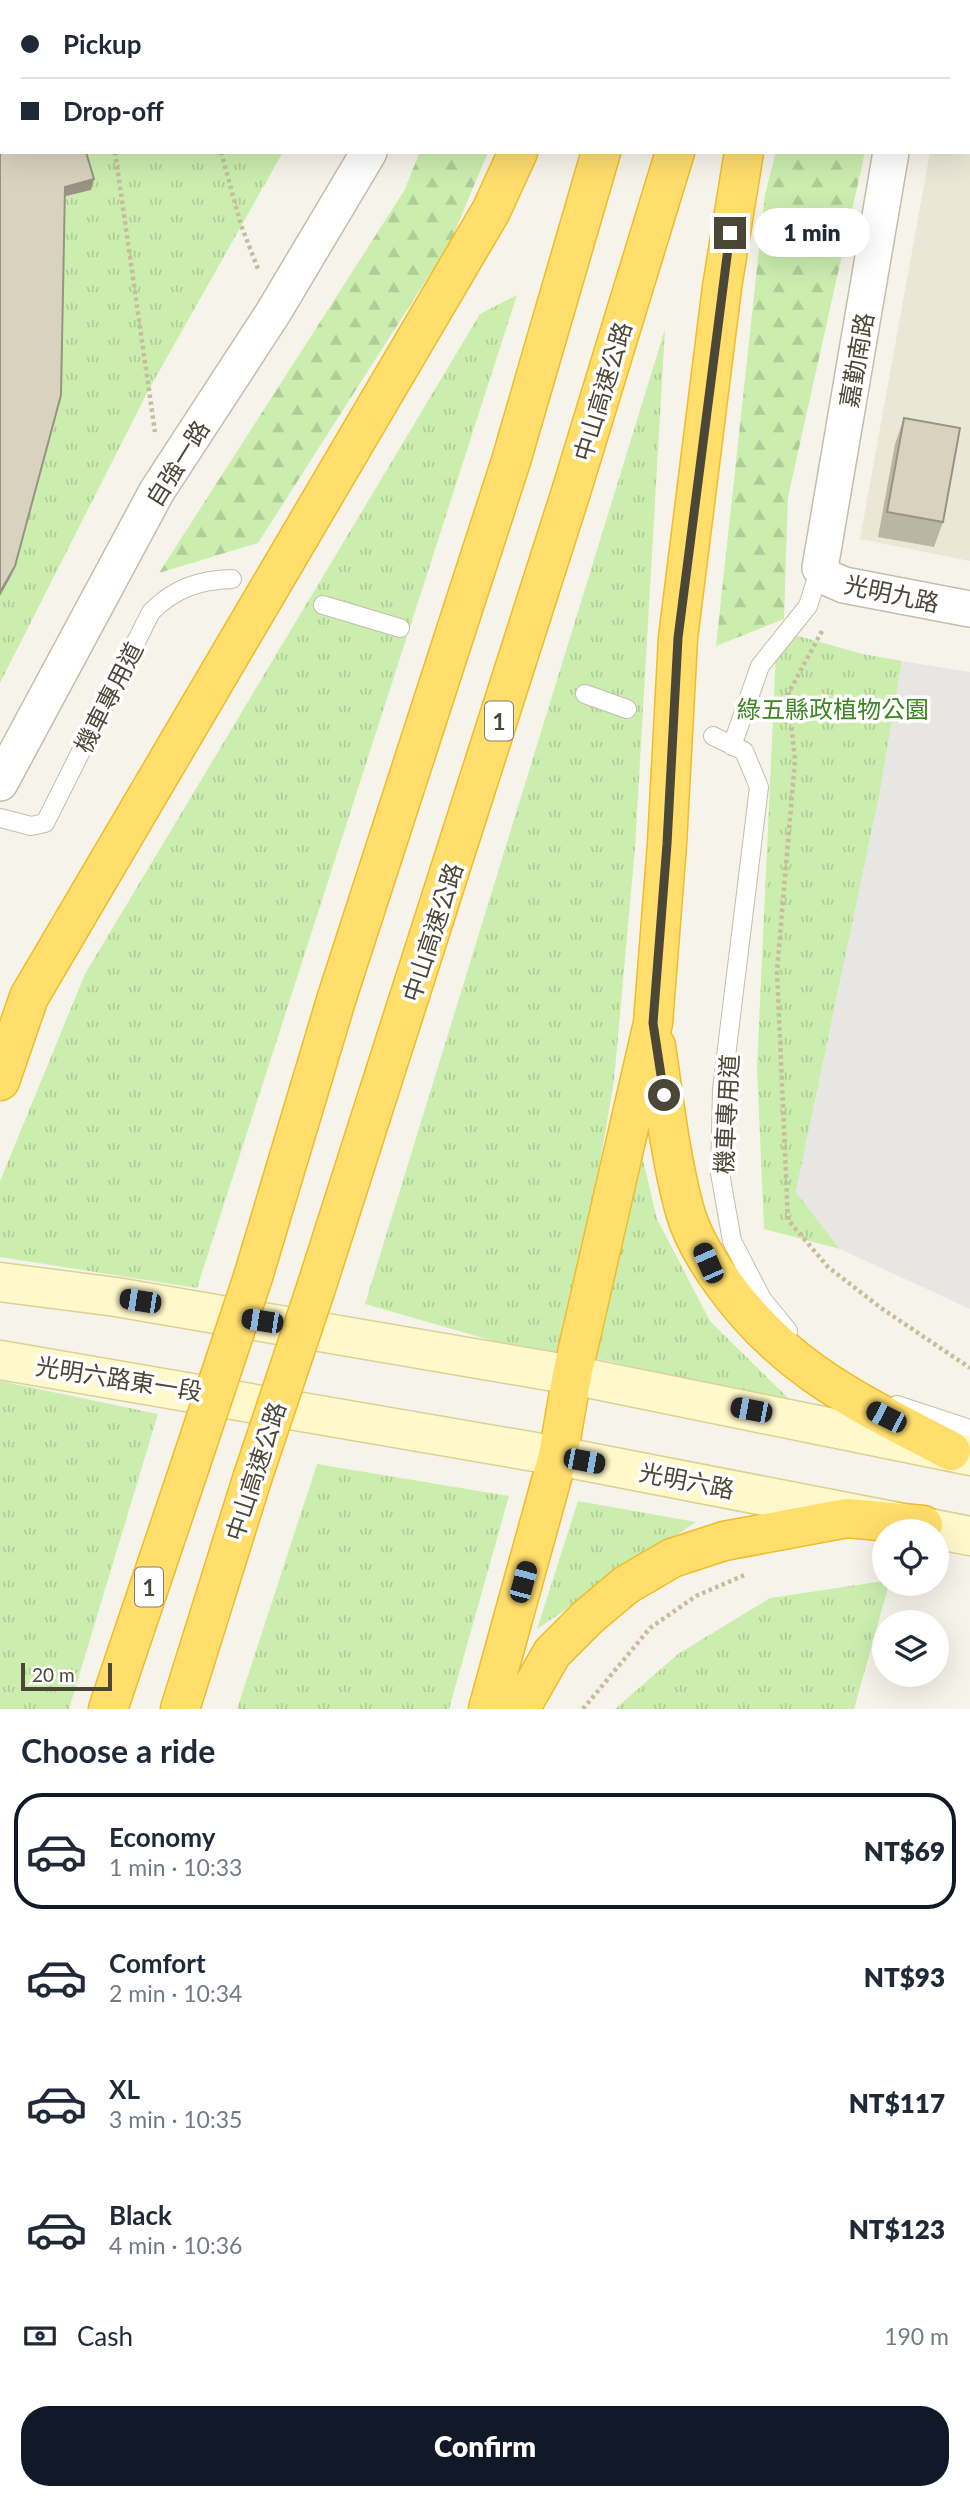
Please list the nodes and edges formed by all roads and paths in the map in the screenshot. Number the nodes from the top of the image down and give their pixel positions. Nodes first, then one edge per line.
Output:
1 (115, 154) edge
2 (222, 154) edge
3 (368, 154) edge
4 (518, 154) edge
5 (600, 154) edge
6 (674, 154) edge
7 (744, 154) edge
8 (891, 154) edge
9 (258, 269) dead end
10 (156, 438) dead end
11 (820, 568) junction
12 (232, 579) dead end
13 (323, 605) dead end
14 (970, 609) edge
15 (400, 628) dead end
16 (823, 628) dead end
17 (585, 694) dead end
18 (627, 709) dead end
19 (713, 736) dead end
20 (732, 746) junction
21 (0, 782) edge
22 (0, 818) edge
23 (29, 997) junction
24 (653, 1023) junction
25 (0, 1024) edge
26 (0, 1081) edge
27 (0, 1282) edge
28 (0, 1360) edge
29 (970, 1368) edge
30 (572, 1375) junction
31 (239, 1398) joint
32 (964, 1445) edge
33 (558, 1456) junction
34 (891, 1519) edge
35 (872, 1520) edge
36 (949, 1531) edge
37 (970, 1536) edge
38 (749, 1573) dead end
39 (108, 1709) edge
40 (180, 1709) edge
41 (488, 1709) edge
42 (520, 1709) edge
43 (583, 1709) edge

1 - 10 path
2 - 9 path
3 - 21 street, 自強一路
4 - 23 highway
5 - 39 highway, 1, bridge
6 - 40 highway, 中山高速公路 / 1, bridge
7 - 24 highway
8 - 11 street, 嘉勤南路
11 - 14 street, 光明九路
11 - 20 lane
12 - 22 lane, 機車專用道
13 - 15 lane
16 - 29 path
17 - 18 lane
19 - 20 lane, 機車專用道
20 - 32 lane, 機車專用道
23 - 25 highway
23 - 26 highway
24 - 30 highway
24 - 32 highway
27 - 30 main road
28 - 31 main road, 光明六路東一段
30 - 32 main road
30 - 33 highway
31 - 33 main road, 光明六路
33 - 34 main road, 光明六路
33 - 41 highway
35 - 42 highway
36 - 37 main road, 光明六路
38 - 43 path

